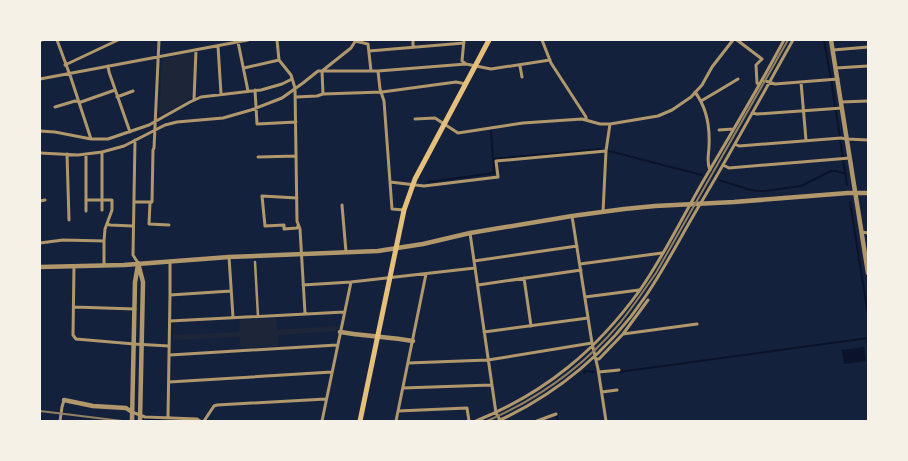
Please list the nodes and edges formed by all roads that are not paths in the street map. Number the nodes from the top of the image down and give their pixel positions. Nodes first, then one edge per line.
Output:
1 (57, 40) edge
2 (118, 40) edge
3 (159, 40) edge
4 (248, 40) edge
5 (277, 40) edge
6 (413, 40) edge
7 (542, 40) edge
8 (735, 40) edge
9 (784, 40) edge
10 (793, 40) edge
11 (831, 40) edge
12 (356, 41) edge
13 (486, 41) edge
14 (238, 42) junction
15 (464, 42) edge
16 (218, 46) junction
17 (868, 47) edge
18 (413, 48) junction
19 (196, 50) junction
20 (833, 50) junction
21 (369, 51) junction
22 (158, 57) junction
23 (279, 60) junction
24 (550, 60) junction
25 (65, 64) junction
26 (466, 64) junction
27 (108, 66) junction
28 (476, 66) junction
29 (520, 66) junction
30 (868, 66) edge
31 (244, 68) junction
32 (836, 68) junction
33 (322, 71) junction
34 (371, 71) junction
35 (378, 71) junction
36 (69, 73) junction
37 (522, 77) dead end
38 (40, 79) edge
39 (292, 79) junction
40 (738, 79) dead end
41 (833, 79) junction
42 (762, 80) junction
43 (769, 82) junction
44 (801, 82) junction
45 (467, 84) junction
46 (759, 85) junction
47 (296, 88) junction
48 (115, 90) junction
49 (255, 90) junction
50 (133, 91) dead end
51 (248, 91) junction
52 (382, 92) junction
53 (695, 92) junction
54 (222, 94) junction
55 (323, 94) junction
56 (117, 97) junction
57 (296, 97) junction
58 (194, 100) junction
59 (701, 100) junction
60 (79, 101) junction
61 (868, 101) edge
62 (841, 102) junction
63 (55, 107) dead end
64 (255, 108) junction
65 (838, 108) junction
66 (803, 111) junction
67 (752, 112) junction
68 (415, 119) dead end
69 (586, 120) junction
70 (155, 122) junction
71 (296, 122) junction
72 (445, 124) junction
73 (610, 124) junction
74 (734, 129) junction
75 (155, 130) junction
76 (719, 130) dead end
77 (40, 131) edge
78 (130, 132) junction
79 (91, 139) junction
80 (847, 139) junction
81 (135, 140) junction
82 (806, 140) junction
83 (868, 140) edge
84 (735, 144) junction
85 (606, 151) junction
86 (102, 152) junction
87 (40, 153) edge
88 (67, 154) junction
89 (86, 154) junction
90 (296, 156) junction
91 (258, 157) dead end
92 (845, 158) junction
93 (724, 165) junction
94 (710, 170) junction
95 (390, 182) junction
96 (413, 184) junction
97 (855, 192) junction
98 (868, 193) edge
99 (296, 198) junction
100 (45, 200) dead end
101 (86, 200) junction
102 (102, 200) junction
103 (40, 201) edge
104 (134, 202) junction
105 (150, 203) junction
106 (342, 204) dead end
107 (691, 204) junction
108 (700, 204) junction
109 (102, 210) dead end
110 (404, 210) junction
111 (86, 211) dead end
112 (603, 212) junction
113 (572, 216) junction
114 (69, 220) dead end
115 (107, 224) junction
116 (169, 225) dead end
117 (133, 226) junction
118 (298, 226) junction
119 (862, 232) junction
120 (470, 233) junction
121 (868, 233) edge
122 (104, 241) junction
123 (40, 243) edge
124 (577, 246) junction
125 (396, 248) junction
126 (346, 252) junction
127 (663, 253) junction
128 (301, 254) junction
129 (229, 257) junction
130 (867, 259) edge
131 (170, 261) junction
132 (474, 261) junction
133 (256, 262) dead end
134 (138, 264) junction
135 (580, 264) junction
136 (104, 265) junction
137 (74, 266) junction
138 (40, 268) edge
139 (475, 268) junction
140 (581, 270) junction
141 (868, 273) edge
142 (426, 274) junction
143 (524, 278) junction
144 (389, 279) junction
145 (351, 282) junction
146 (303, 285) junction
147 (478, 285) junction
148 (640, 290) junction
149 (231, 291) junction
150 (170, 295) junction
151 (585, 297) junction
152 (648, 300) dead end
153 (74, 307) junction
154 (135, 309) junction
155 (344, 312) junction
156 (305, 313) junction
157 (258, 316) junction
158 (233, 317) junction
159 (588, 318) junction
160 (170, 321) junction
161 (697, 324) dead end
162 (531, 326) junction
163 (340, 332) junction
164 (484, 332) junction
165 (623, 334) junction
166 (377, 337) junction
167 (412, 341) junction
168 (134, 344) junction
169 (592, 344) junction
170 (142, 345) junction
171 (338, 345) junction
172 (169, 346) junction
173 (170, 355) junction
174 (596, 357) junction
175 (488, 360) junction
176 (408, 363) junction
177 (619, 370) dead end
178 (332, 372) junction
179 (599, 372) junction
180 (169, 382) junction
181 (492, 385) junction
182 (402, 388) junction
183 (617, 390) dead end
184 (602, 392) junction
185 (326, 399) junction
186 (64, 400) joint
187 (398, 411) junction
188 (132, 412) junction
189 (496, 413) junction
190 (556, 414) dead end
191 (168, 417) junction
192 (141, 418) edge
193 (60, 421) edge
194 (132, 421) edge
195 (200, 421) edge
196 (204, 421) edge
197 (322, 421) edge
198 (360, 421) edge
199 (396, 421) edge
200 (469, 421) edge
201 (476, 421) edge
202 (499, 421) edge
203 (537, 421) edge
204 (606, 421) edge

1 - 25 street
2 - 25 street
3 - 22 street
4 - 14 street
5 - 23 street
6 - 18 street
7 - 24 street
8 - 46 street
8 - 53 street
9 - 42 street
10 - 43 street
11 - 20 street
12 - 21 street
12 - 33 street
13 - 28 main road
14 - 16 street
14 - 31 street
15 - 18 street
15 - 26 street
16 - 19 street
16 - 54 street
17 - 20 street
18 - 21 street
19 - 22 street
19 - 58 street
20 - 32 street
21 - 34 street
22 - 27 street
22 - 70 street
23 - 31 street
23 - 39 street
24 - 29 street
24 - 69 street
25 - 36 street
26 - 28 street
26 - 35 street
27 - 36 street
27 - 48 street
28 - 29 street
28 - 45 main road
29 - 37 street
30 - 32 street
31 - 51 street
32 - 41 street
33 - 34 street
33 - 47 street
33 - 55 street
34 - 35 street
35 - 52 street
36 - 38 street
36 - 60 street
39 - 47 street
39 - 49 street
40 - 59 street
41 - 44 street
41 - 62 street
42 - 43 street
42 - 46 street
43 - 44 street
43 - 67 street
44 - 66 street
45 - 52 street
45 - 72 main road
46 - 74 street
47 - 57 street
47 - 64 street
48 - 56 street
48 - 60 street
49 - 51 street
49 - 64 street
50 - 56 street
51 - 54 street
52 - 55 street
52 - 95 street
53 - 59 street
53 - 73 street
54 - 58 street
55 - 57 street
56 - 78 street
57 - 71 street
58 - 70 street
59 - 94 street
60 - 63 street
60 - 79 street
61 - 62 street
62 - 65 street
64 - 71 street
64 - 75 street
65 - 66 street
65 - 80 street
66 - 67 street
66 - 82 street
67 - 84 street
68 - 72 street
69 - 72 street
69 - 73 street
70 - 75 street
70 - 78 street
71 - 90 street
72 - 96 main road
73 - 85 street
74 - 76 street
74 - 94 street
75 - 81 street
75 - 105 street
77 - 79 street
78 - 79 street
80 - 82 street
80 - 83 street
80 - 92 street
81 - 86 street
81 - 104 street
82 - 84 street
84 - 93 street
85 - 96 street
85 - 112 street
86 - 89 street
86 - 102 street
87 - 88 street
88 - 89 street
88 - 114 street
89 - 101 street
90 - 91 street
90 - 99 street
92 - 93 street
92 - 97 street
93 - 108 street
94 - 107 street
95 - 96 street
95 - 110 street
96 - 110 main road
97 - 98 street
97 - 108 street
97 - 119 street
99 - 118 street
99 - 118 street
100 - 103 street
101 - 102 street
101 - 111 street
102 - 109 street
102 - 115 street
104 - 105 street
104 - 117 street
105 - 116 street
106 - 126 street
107 - 108 street
107 - 112 street
107 - 127 street
108 - 174 street
110 - 125 main road
112 - 113 street
113 - 120 street
113 - 124 street
115 - 117 street
115 - 122 street
117 - 134 street
118 - 128 street
119 - 121 street
119 - 130 street
120 - 125 street
120 - 132 street
122 - 123 street
122 - 136 street
124 - 132 street
124 - 135 street
125 - 126 street
125 - 144 main road
126 - 128 street
127 - 135 street
127 - 148 street
128 - 129 street
128 - 146 street
129 - 131 street
129 - 149 street
130 - 141 street
131 - 134 street
131 - 150 street
132 - 139 street
133 - 157 street
134 - 136 street
134 - 154 street
134 - 170 street
135 - 140 street
136 - 137 street
137 - 138 street
137 - 153 street
139 - 142 street
139 - 147 street
140 - 143 street
140 - 151 street
142 - 144 street
142 - 167 street
143 - 147 street
143 - 162 street
144 - 145 street
144 - 166 main road
145 - 146 street
145 - 155 street
146 - 156 street
147 - 164 street
148 - 151 street
148 - 169 street
149 - 150 street
149 - 158 street
150 - 160 street
151 - 159 street
152 - 165 street
153 - 154 street
153 - 168 street
154 - 168 street
155 - 156 street
155 - 163 street
156 - 157 street
157 - 158 street
158 - 160 street
159 - 162 street
159 - 169 street
160 - 172 street
161 - 165 street
162 - 164 street
163 - 166 street
163 - 171 street
164 - 175 street
165 - 174 street
166 - 167 street
166 - 198 main road
167 - 176 street
168 - 170 street
168 - 188 street
169 - 174 street
169 - 175 street
169 - 189 street
170 - 172 street
170 - 192 street
171 - 173 street
171 - 178 street
172 - 173 street
173 - 180 street
174 - 179 street
174 - 202 street
175 - 176 street
175 - 181 street
176 - 182 street
177 - 179 street
178 - 180 street
178 - 185 street
179 - 184 street
180 - 191 street
181 - 182 street
181 - 189 street
182 - 187 street
183 - 184 street
184 - 204 street
185 - 196 street
185 - 197 street
186 - 188 street
186 - 193 street
187 - 199 street
187 - 200 street
188 - 192 street
188 - 194 street
189 - 201 street
189 - 202 street
190 - 203 street
191 - 192 street
191 - 195 street

